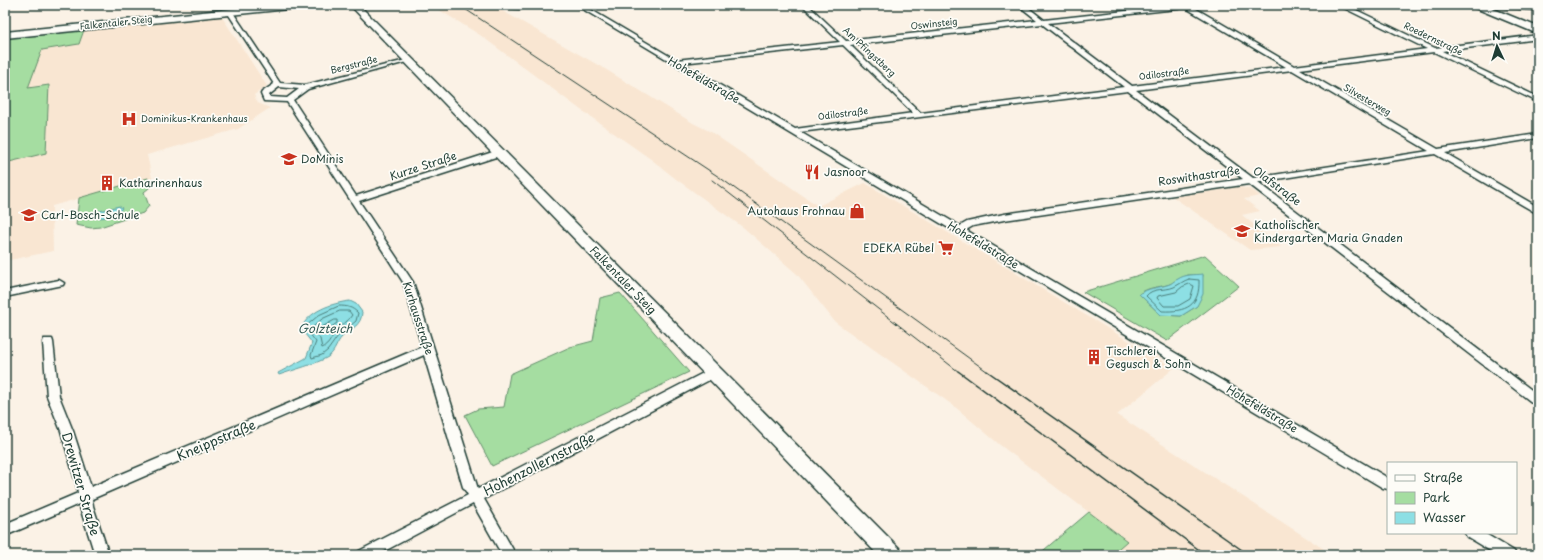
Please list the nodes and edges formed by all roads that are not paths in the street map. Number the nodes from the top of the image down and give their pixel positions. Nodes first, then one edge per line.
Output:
1 (298, 5) edge
2 (354, 5) edge
3 (506, 5) edge
4 (531, 5) edge
5 (579, 5) edge
6 (805, 5) edge
7 (1021, 5) edge
8 (1196, 5) edge
9 (1341, 5) edge
10 (1186, 6) edge
11 (1477, 6) edge
12 (1538, 8) edge
13 (230, 12) junction
14 (1042, 21) junction
15 (1538, 31) edge
16 (5, 35) edge
17 (1538, 37) edge
18 (844, 43) junction
19 (1436, 50) junction
20 (408, 60) junction
21 (674, 62) junction
22 (1292, 68) junction
23 (278, 85) junction
24 (305, 86) junction
25 (1130, 88) junction
26 (288, 100) junction
27 (1538, 100) edge
28 (918, 114) junction
29 (794, 132) junction
30 (1538, 136) edge
31 (1434, 151) junction
32 (498, 153) junction
33 (1250, 181) junction
34 (355, 199) junction
35 (1538, 211) edge
36 (959, 230) junction
37 (59, 283) dead end
38 (5, 294) edge
39 (48, 342) dead end
40 (428, 349) junction
41 (713, 373) junction
42 (1538, 401) edge
43 (1387, 483) edge
44 (85, 496) junction
45 (476, 497) junction
46 (5, 530) edge
47 (1474, 534) edge
48 (102, 555) edge
49 (364, 555) edge
50 (509, 555) edge
51 (892, 555) edge
52 (1509, 555) edge

1 - 13 street, Falkentaler Steig
2 - 20 street, Falkentaler Steig
3 - 4 street
5 - 21 street, Hohefeldstraße
6 - 18 street, Am Pfingstberg
7 - 14 street, Olafstraße
8 - 10 street, Oswinsteig
9 - 19 street, Roedernstraße
10 - 14 street, Oswinsteig
10 - 22 street, Silvesterweg
11 - 12 street
11 - 15 main road
13 - 16 street, Falkentaler Steig
13 - 23 street
14 - 18 street, Oswinsteig
14 - 25 street, Olafstraße
17 - 19 street, Odilostraße
18 - 21 street, Oswinsteig
18 - 28 street, Am Pfingstberg
19 - 22 street, Odilostraße
19 - 27 street, Roedernstraße
20 - 24 street, Bergstraße
20 - 32 street, Falkentaler Steig
21 - 29 street, Hohefeldstraße
22 - 25 street, Odilostraße
22 - 31 street, Silvesterweg
23 - 24 street
23 - 26 street
24 - 26 street
25 - 28 street, Odilostraße
25 - 33 street, Olafstraße
26 - 34 street, Kurhausstraße
28 - 29 street, Odilostraße
29 - 36 street, Hohefeldstraße
30 - 31 street, Roswithastraße
31 - 33 street, Roswithastraße
31 - 35 street, Silvesterweg
32 - 34 street, Kurze Straße
32 - 41 street, Falkentaler Steig
33 - 36 street, Roswithastraße
33 - 42 street, Olafstraße
34 - 40 street, Kurhausstraße
36 - 43 street, Hohefeldstraße
37 - 38 street
39 - 44 street, Drewitzer Straße
40 - 44 street, Kneippstraße
40 - 45 street, Kurhausstraße
41 - 45 street, Hohenzollernstraße
41 - 51 street, Falkentaler Steig
44 - 46 street, Kneippstraße
44 - 48 street, Drewitzer Straße
45 - 49 street, Hohenzollernstraße
45 - 50 street, Kurhausstraße
47 - 52 street

